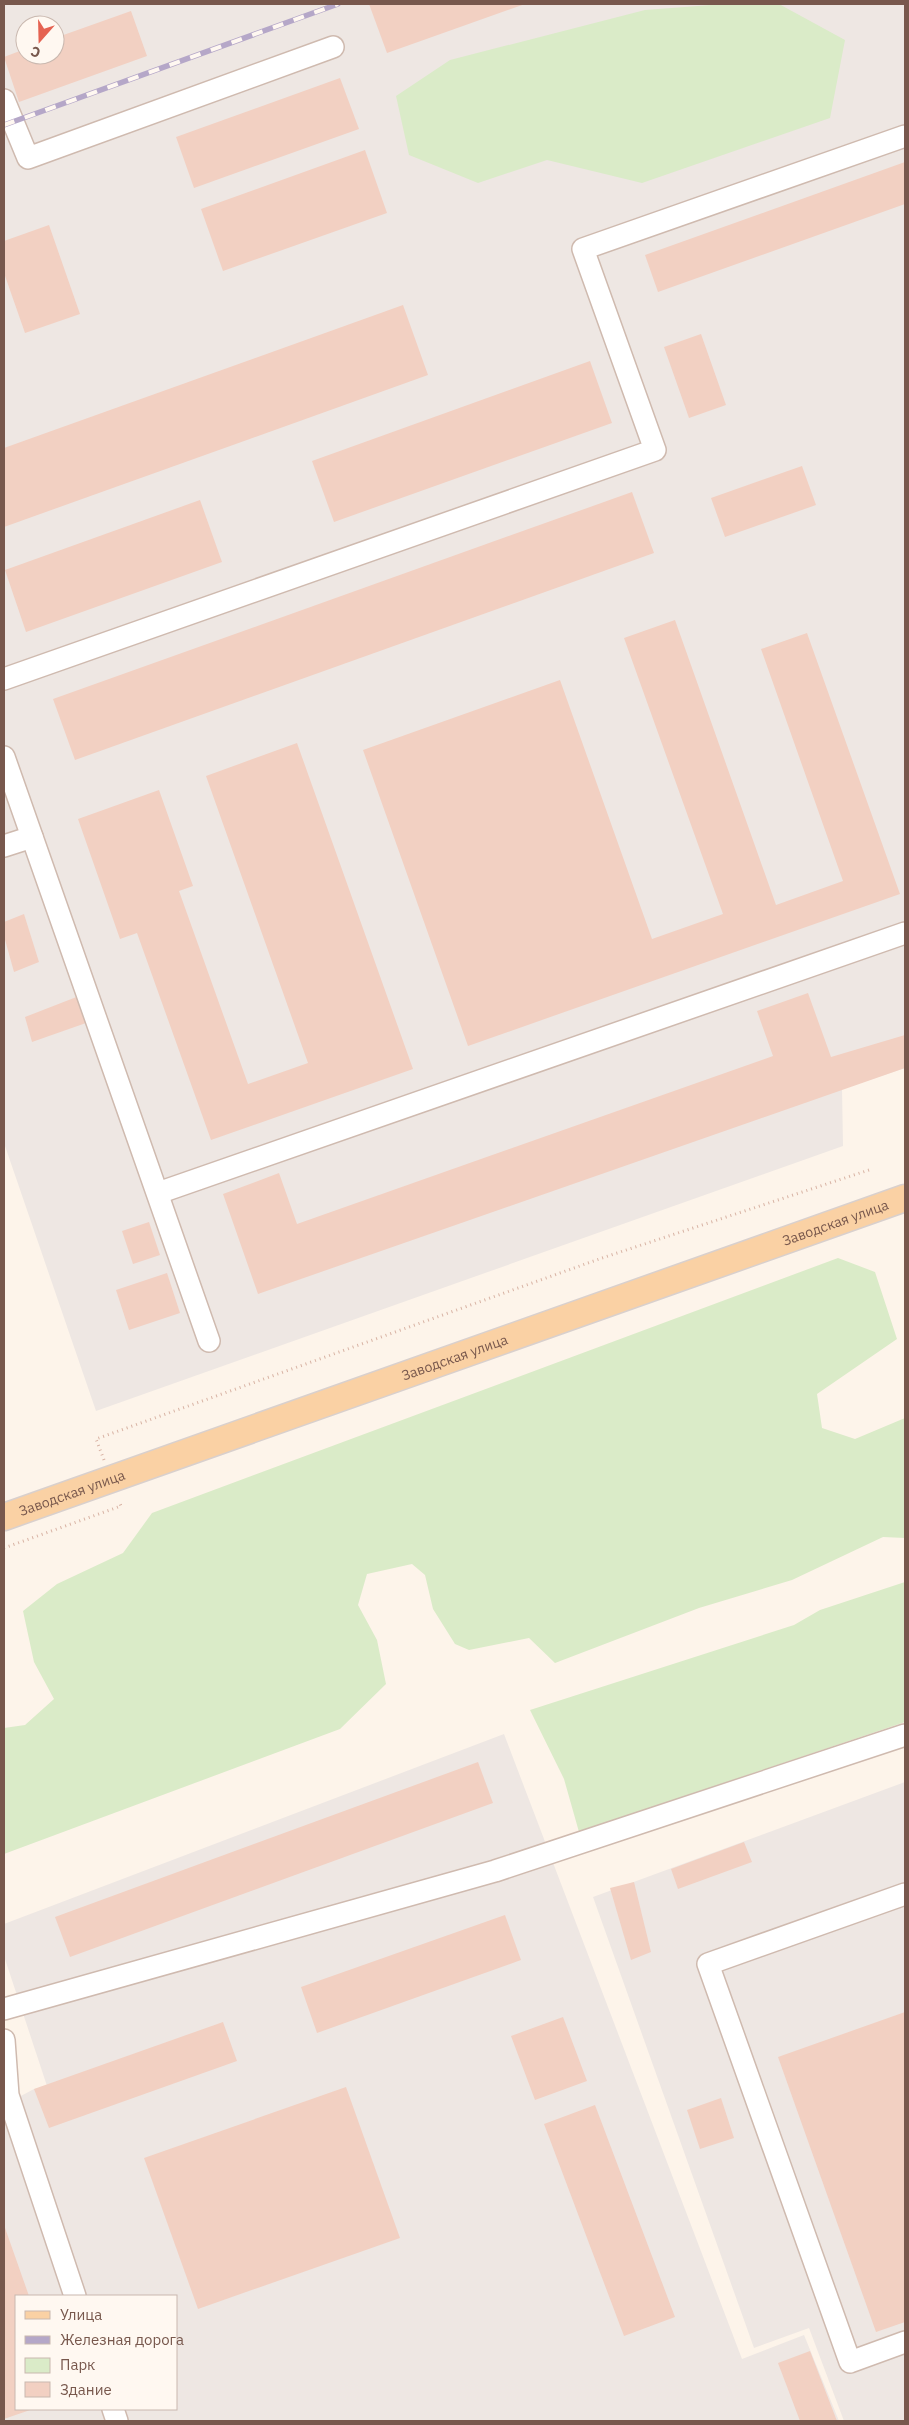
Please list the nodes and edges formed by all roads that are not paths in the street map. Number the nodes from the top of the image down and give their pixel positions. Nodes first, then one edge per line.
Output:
1 (333, 47) dead end
2 (4, 100) edge
3 (905, 136) edge
4 (4, 679) edge
5 (4, 758) edge
6 (32, 837) junction
7 (4, 846) edge
8 (905, 933) edge
9 (158, 1193) junction
10 (905, 1198) edge
11 (209, 1341) dead end
12 (4, 1517) edge
13 (905, 1735) edge
14 (905, 1894) edge
15 (4, 2010) edge
16 (4, 2040) edge
17 (75, 2295) edge
18 (905, 2342) edge

1 - 2 lane
3 - 4 lane
5 - 6 lane
6 - 7 lane
6 - 9 lane
8 - 9 lane
9 - 11 lane
10 - 12 main road, Заводская улица
13 - 15 lane
14 - 18 lane
16 - 17 lane

